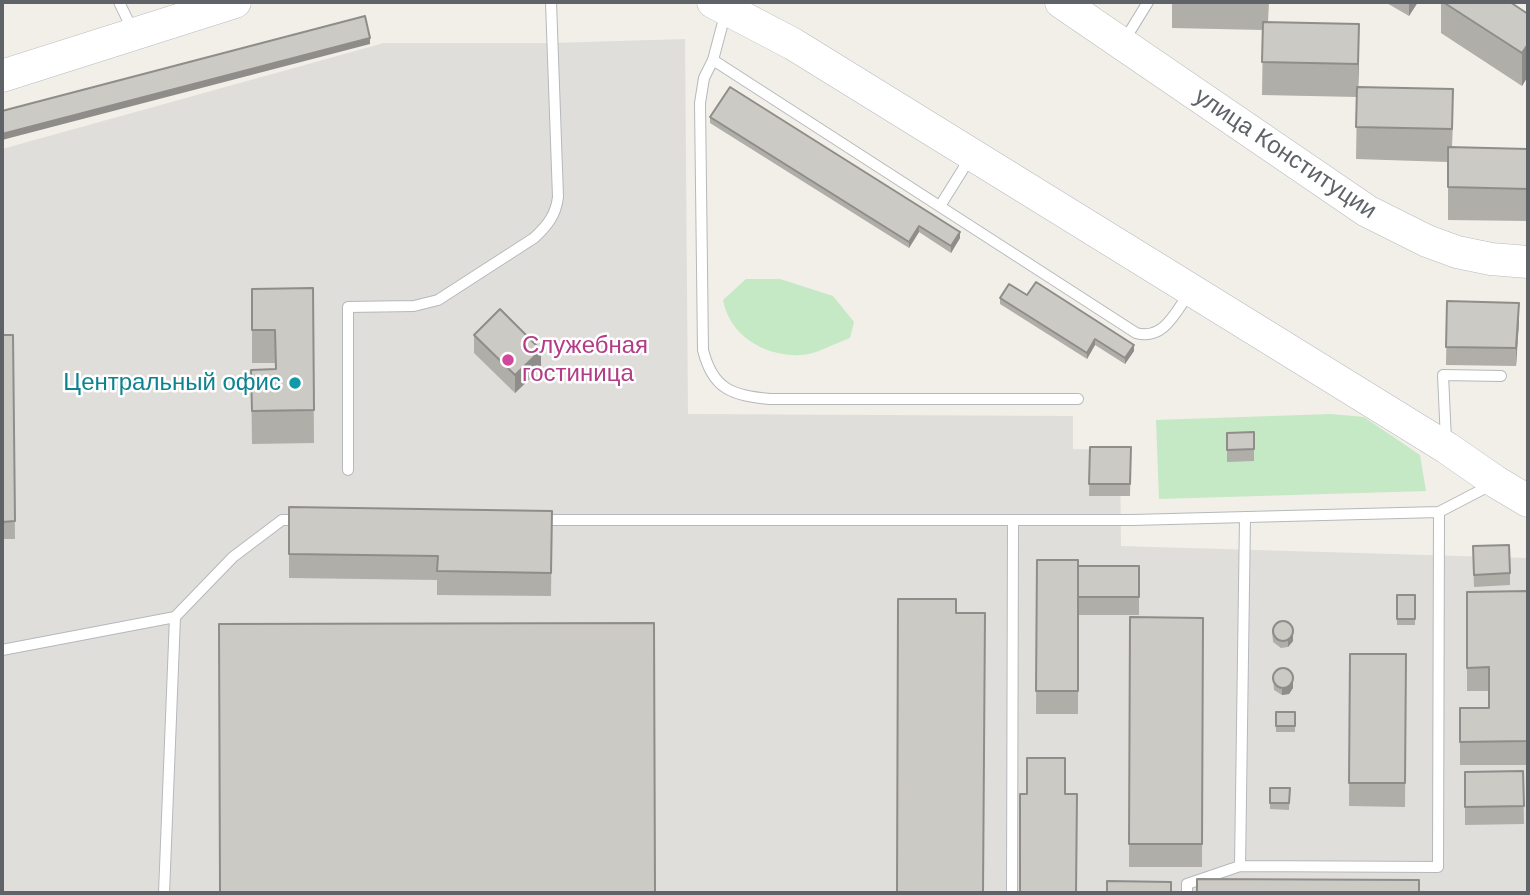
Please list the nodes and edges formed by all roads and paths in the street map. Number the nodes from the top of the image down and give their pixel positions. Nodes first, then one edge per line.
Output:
1 (119, 2) edge
2 (551, 2) edge
3 (1061, 2) edge
4 (1148, 2) edge
5 (224, 4) edge
6 (720, 5) edge
7 (134, 35) junction
8 (1122, 45) junction
9 (713, 60) junction
10 (2, 76) edge
11 (972, 155) junction
12 (940, 206) junction
13 (1528, 262) edge
14 (1191, 290) junction
15 (1500, 376) dead end
16 (1078, 399) dead end
17 (1447, 447) junction
18 (348, 470) dead end
19 (1496, 482) junction
20 (1528, 501) edge
21 (1439, 512) junction
22 (1245, 517) junction
23 (310, 520) edge
24 (519, 520) edge
25 (1013, 521) junction
26 (174, 617) junction
27 (2, 650) edge
28 (1240, 866) junction
29 (164, 893) edge
30 (1012, 893) edge
31 (1187, 893) edge

1 - 7 lane
2 - 18 lane
3 - 8 street, улица Конституции
4 - 8 lane
5 - 7 street
6 - 9 lane
6 - 11 street
7 - 10 street
8 - 13 street, улица Конституции
9 - 12 lane
9 - 16 lane
11 - 12 lane
11 - 14 street
12 - 14 lane
14 - 17 street
15 - 17 lane
17 - 19 street
19 - 20 street
19 - 21 lane
21 - 22 lane
21 - 28 lane
22 - 25 lane
22 - 28 lane
23 - 26 lane
24 - 25 lane
25 - 30 lane
26 - 27 lane
26 - 29 lane
28 - 31 lane

